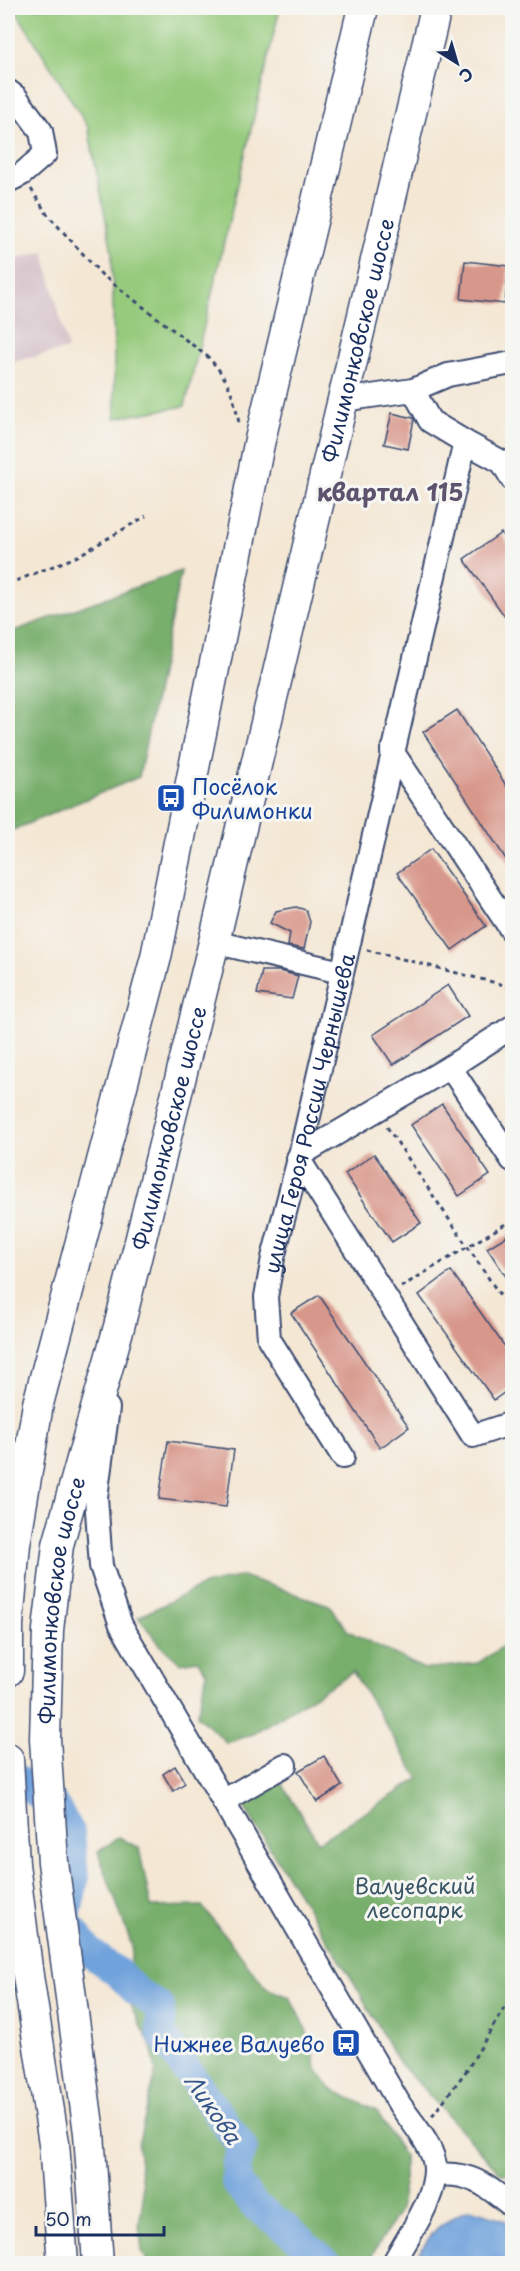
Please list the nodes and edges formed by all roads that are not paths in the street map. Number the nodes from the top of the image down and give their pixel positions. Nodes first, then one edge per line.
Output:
1 (363, 8) edge
2 (436, 8) edge
3 (8, 91) edge
4 (15, 177) edge
5 (513, 363) edge
6 (413, 390) junction
7 (343, 400) junction
8 (465, 442) junction
9 (513, 479) edge
10 (392, 751) junction
11 (513, 931) edge
12 (214, 942) junction
13 (341, 972) junction
14 (513, 1027) edge
15 (450, 1067) junction
16 (299, 1157) junction
17 (513, 1160) edge
18 (120, 1323) junction
19 (513, 1423) edge
20 (343, 1457) dead end
21 (8, 1624) edge
22 (8, 1671) edge
23 (8, 1760) edge
24 (285, 1765) dead end
25 (223, 1801) junction
26 (436, 2175) junction
27 (513, 2206) edge
28 (63, 2264) edge
29 (98, 2264) edge
30 (393, 2264) edge

1 - 21 main road
2 - 7 main road, Филимонковское шоссе
3 - 4 street
5 - 6 street
6 - 7 street
6 - 8 street
7 - 12 main road, Филимонковское шоссе
8 - 9 street
8 - 10 street, улица Героя России Чернышева
10 - 11 street
10 - 13 street, улица Героя России Чернышева
12 - 13 street
12 - 18 main road, Филимонковское шоссе
13 - 16 street, улица Героя России Чернышева
14 - 15 street
15 - 16 street
15 - 17 street
16 - 19 street
16 - 20 street, улица Героя России Чернышева
18 - 25 street
18 - 29 main road, Филимонковское шоссе
21 - 22 main road
23 - 28 main road
24 - 25 street
25 - 26 street
26 - 27 street
26 - 30 street

